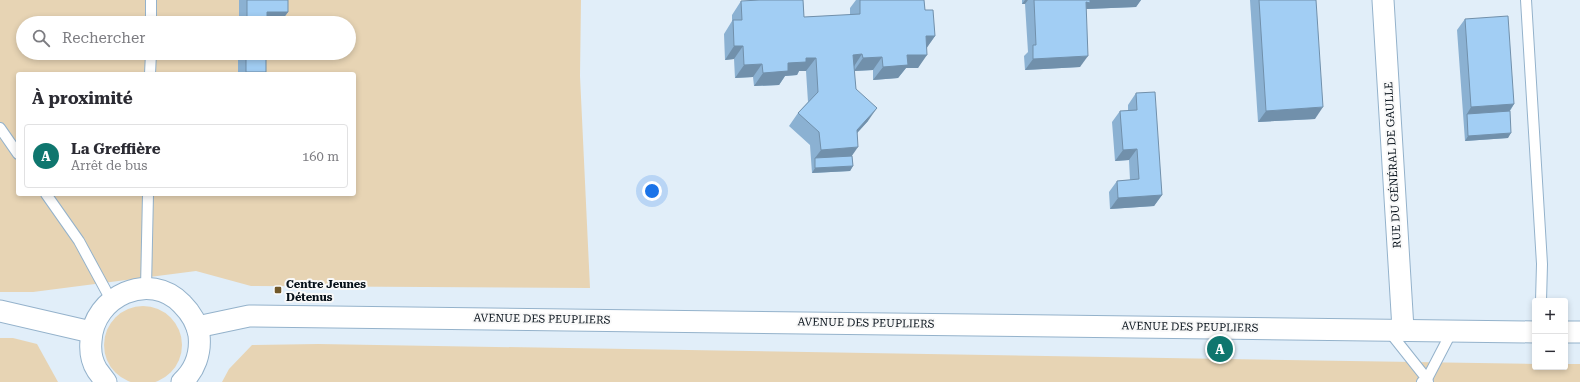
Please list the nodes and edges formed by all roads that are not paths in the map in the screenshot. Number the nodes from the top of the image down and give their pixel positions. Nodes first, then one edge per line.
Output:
1 (151, 0) edge
2 (1383, 0) edge
3 (1526, 0) edge
4 (151, 16) edge
5 (150, 60) edge
6 (150, 72) edge
7 (0, 128) edge
8 (16, 151) edge
9 (47, 196) edge
10 (148, 196) edge
11 (146, 288) junction
12 (1541, 298) edge
13 (111, 300) junction
14 (0, 312) edge
15 (197, 327) junction
16 (1395, 330) junction
17 (1453, 330) junction
18 (91, 332) junction
19 (1532, 332) edge
20 (1568, 332) edge
21 (1580, 332) edge
22 (1426, 381) edge
23 (106, 382) edge
24 (182, 382) edge

1 - 4 lane
2 - 16 street, RUE DU GÉNÉRAL DE GAULLE
3 - 12 lane
5 - 6 lane
7 - 8 lane
9 - 13 lane
10 - 11 lane
11 - 13 street
11 - 15 street
13 - 18 street
14 - 18 street
15 - 16 street, AVENUE DES PEUPLIERS
15 - 24 street
16 - 17 street, AVENUE DES PEUPLIERS
16 - 22 lane
17 - 19 street, AVENUE DES PEUPLIERS
17 - 22 lane
18 - 23 street
20 - 21 street

